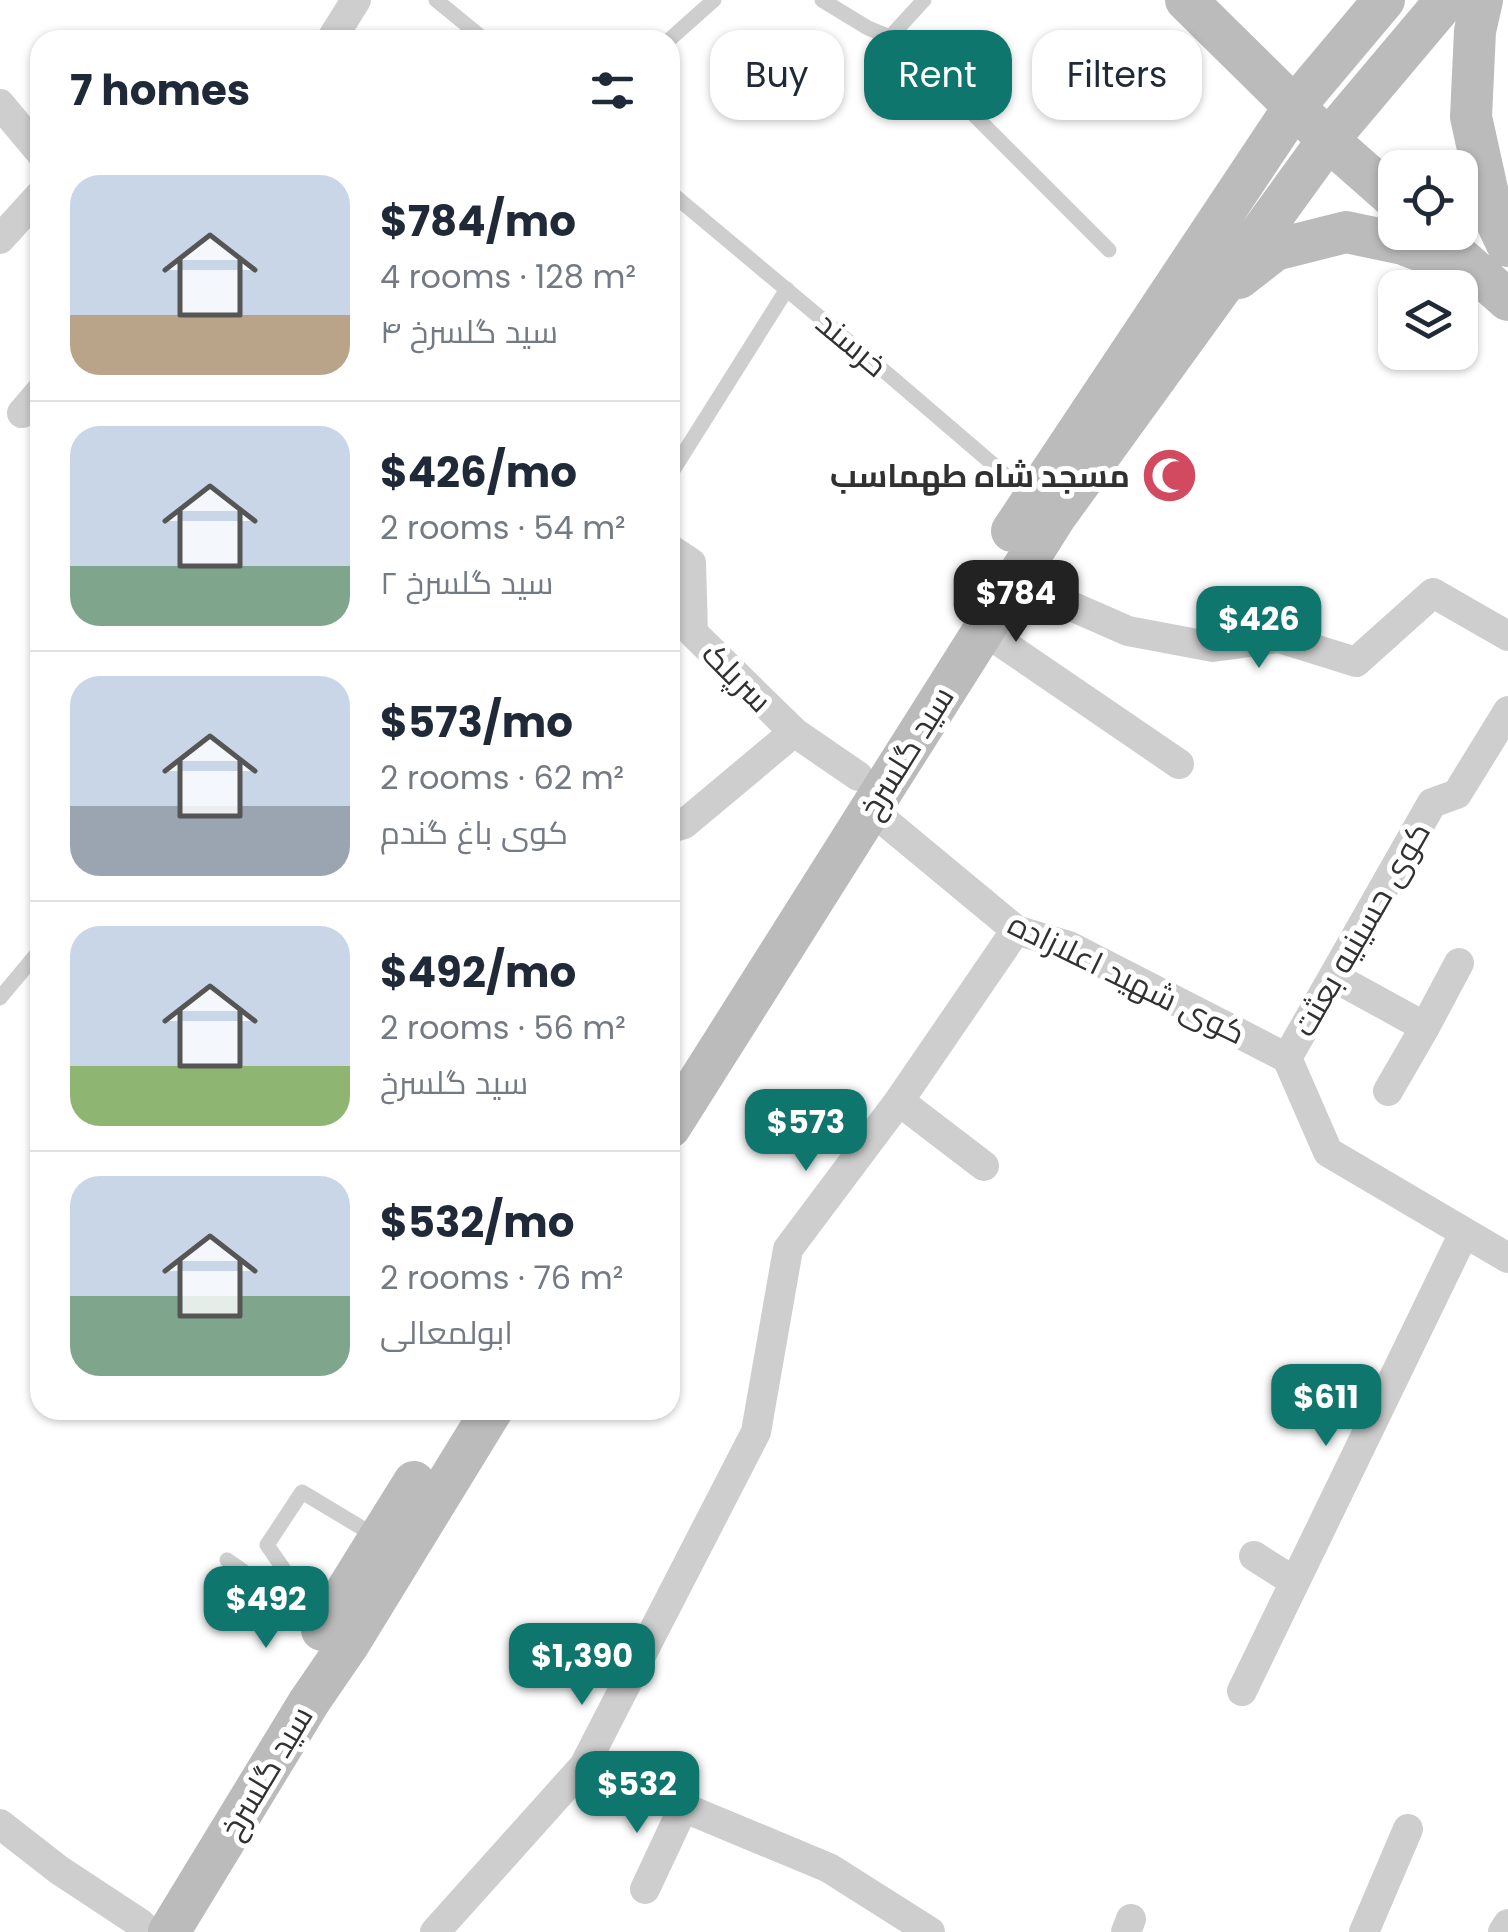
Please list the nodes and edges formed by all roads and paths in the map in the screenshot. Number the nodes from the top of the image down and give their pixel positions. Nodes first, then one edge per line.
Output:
1 (356, 0) edge
2 (436, 0) edge
3 (714, 0) edge
4 (822, 0) edge
5 (924, 0) edge
6 (1186, 0) edge
7 (1384, 0) edge
8 (1446, 0) edge
9 (1482, 0) edge
10 (337, 30) edge
11 (472, 30) edge
12 (680, 30) edge
13 (873, 30) edge
14 (896, 30) edge
15 (0, 104) edge
16 (1294, 106) junction
17 (979, 120) edge
18 (30, 140) edge
19 (1328, 140) junction
20 (1378, 185) edge
21 (680, 200) edge
22 (30, 206) edge
23 (0, 239) edge
24 (1109, 250) dead end
25 (1461, 250) edge
26 (1498, 273) edge
27 (787, 288) junction
28 (1211, 300) junction
29 (680, 459) edge
30 (1030, 501) junction
31 (680, 556) edge
32 (1014, 581) junction
33 (983, 630) junction
34 (1508, 636) edge
35 (1508, 711) edge
36 (794, 732) junction
37 (1178, 764) dead end
38 (864, 792) junction
39 (680, 825) edge
40 (1016, 930) junction
41 (30, 962) edge
42 (1459, 963) dead end
43 (1334, 977) junction
44 (0, 998) edge
45 (1426, 1027) junction
46 (1287, 1058) junction
47 (680, 1059) edge
48 (1388, 1091) dead end
49 (898, 1101) junction
50 (680, 1111) edge
51 (984, 1166) dead end
52 (1464, 1232) junction
53 (1508, 1258) edge
54 (455, 1420) edge
55 (485, 1420) edge
56 (392, 1546) junction
57 (1254, 1556) dead end
58 (227, 1560) dead end
59 (1295, 1582) junction
60 (336, 1636) junction
61 (1242, 1691) dead end
62 (584, 1766) junction
63 (682, 1808) junction
64 (0, 1824) edge
65 (1408, 1829) dead end
66 (646, 1889) dead end
67 (1508, 1924) edge
68 (149, 1929) edge
69 (435, 1932) edge
70 (930, 1932) edge
71 (1364, 1932) edge
72 (1503, 1932) edge

1 - 10 street
2 - 11 lane
3 - 12 lane
4 - 13 lane
5 - 14 lane
6 - 16 main road
7 - 16 main road, سید گلسرخ
8 - 19 main road, سید گلسرخ
9 - 26 main road
15 - 18 street
16 - 19 main road
16 - 30 main road, سید گلسرخ
17 - 24 lane
19 - 20 main road
19 - 28 main road, سید گلسرخ
21 - 27 lane, خرسند
22 - 23 street
25 - 26 main road
26 - 28 main road
27 - 29 lane
27 - 30 lane, خرسند
28 - 32 main road, سید گلسرخ
30 - 38 main road, سید گلسرخ
31 - 36 street, سرپلک
32 - 33 main road, سید گلسرخ
32 - 34 street
33 - 37 street
33 - 38 main road, سید گلسرخ
35 - 43 street, کوی حسینیه بعثت
36 - 38 street, سرپلک
36 - 39 street
38 - 40 street, کوی شهید اعلازاده
38 - 47 main road, سید گلسرخ
38 - 50 main road, سید گلسرخ
40 - 46 street, کوی شهید اعلازاده
40 - 49 street
41 - 44 lane
42 - 45 street
43 - 45 street
43 - 46 street, کوی حسینیه بعثت
45 - 48 street
46 - 52 street
49 - 51 street
49 - 62 street
52 - 53 street
52 - 59 street
54 - 56 main road, سید گلسرخ
55 - 56 main road, سید گلسرخ
56 - 60 main road, سید گلسرخ
56 - 60 lane
57 - 59 street
58 - 60 lane
59 - 61 street
60 - 68 main road, سید گلسرخ
62 - 63 street
62 - 69 street
63 - 66 street
63 - 70 street
64 - 68 street
65 - 71 street
67 - 72 street

